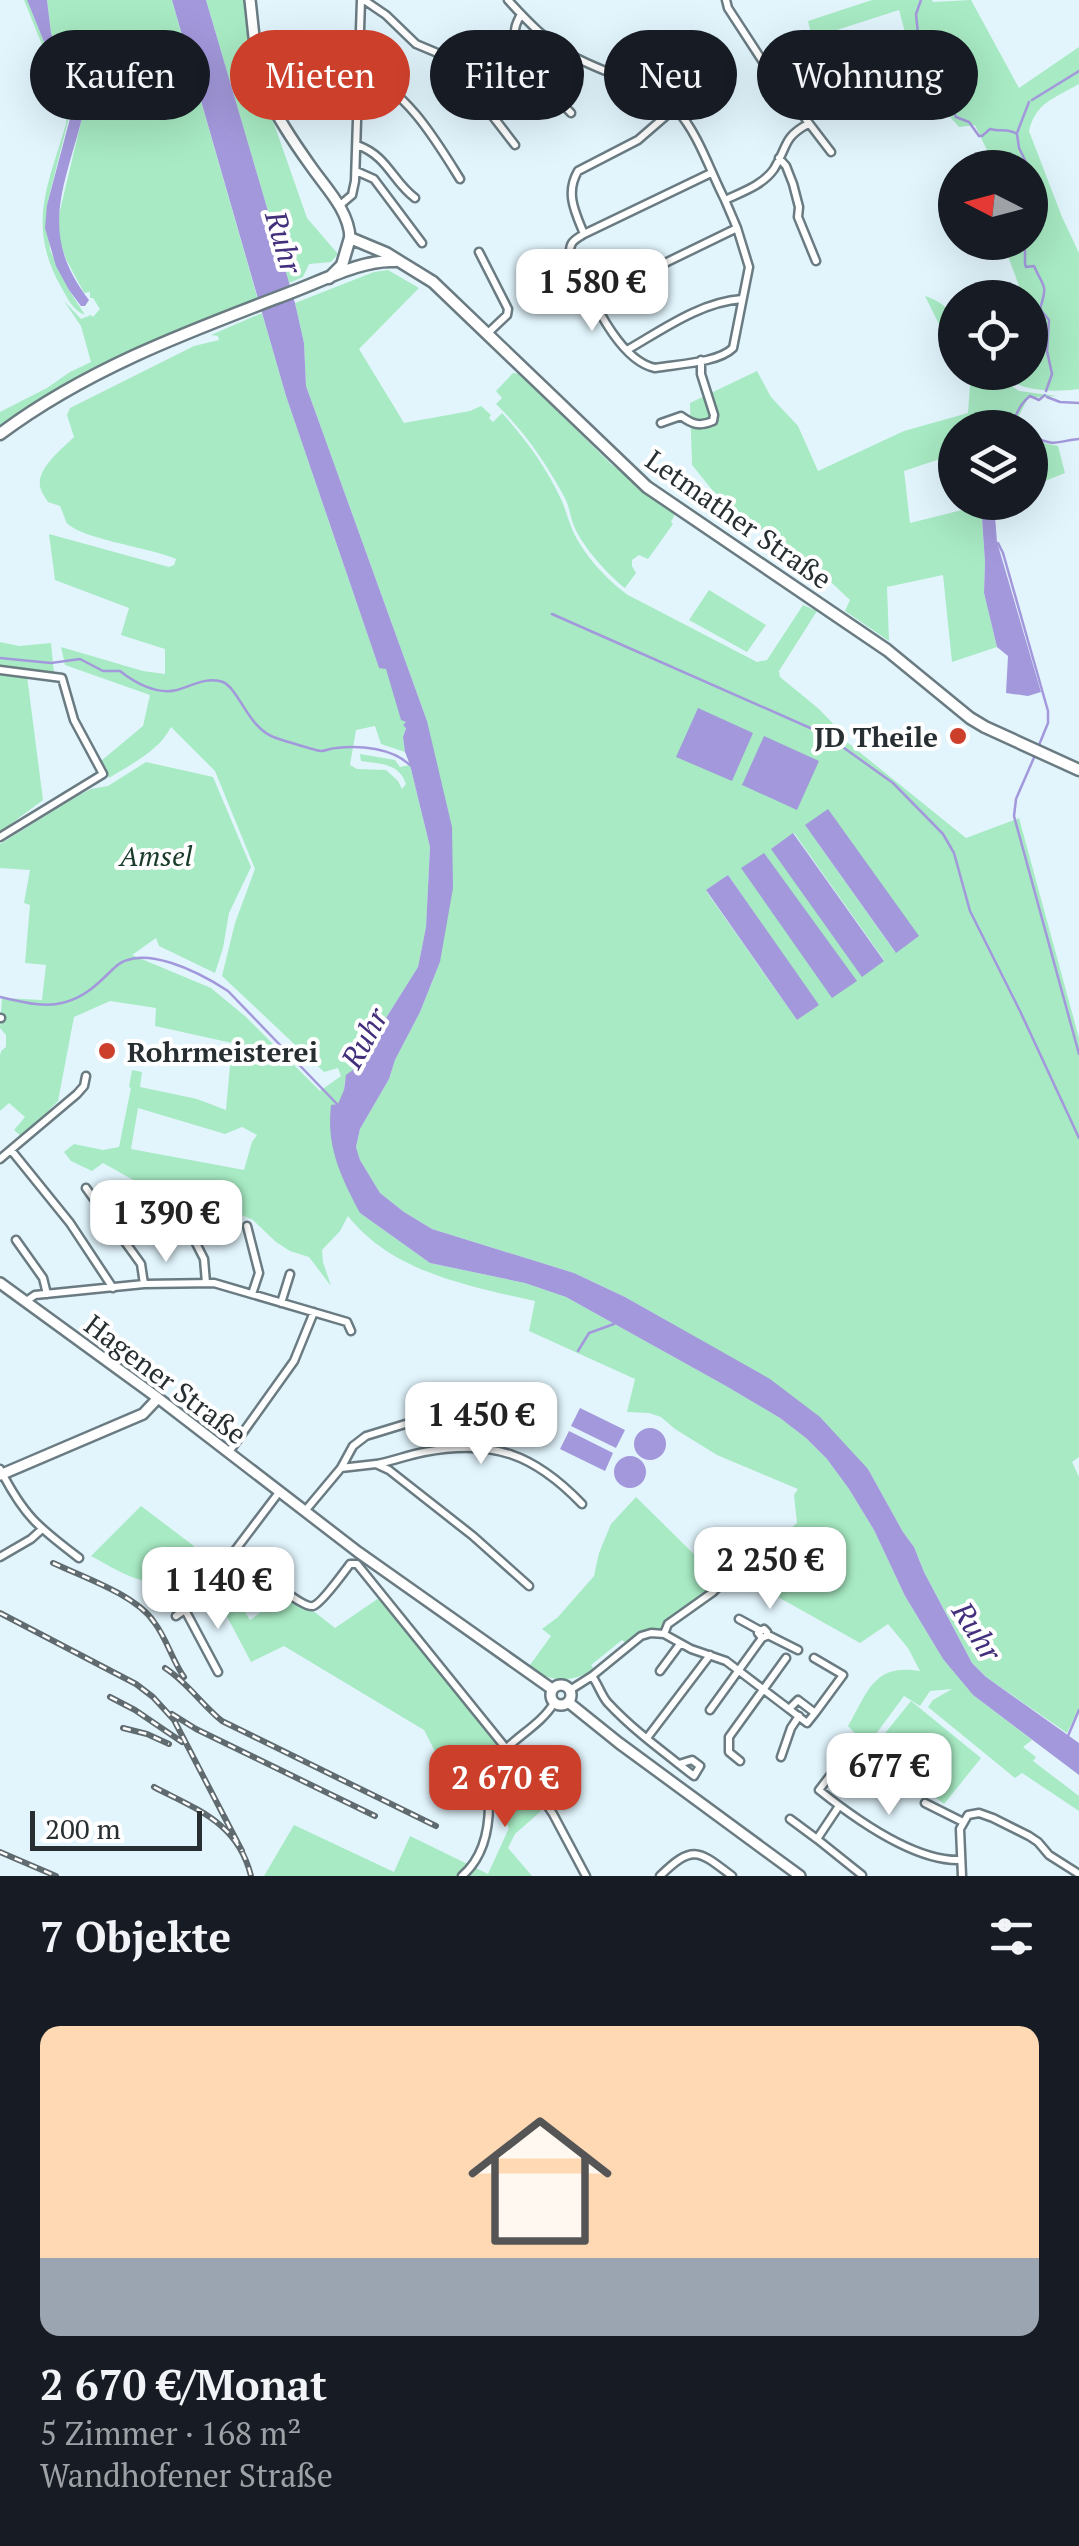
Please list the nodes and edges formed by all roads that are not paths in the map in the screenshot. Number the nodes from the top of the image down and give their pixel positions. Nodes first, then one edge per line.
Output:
1 (250, 0) edge
2 (362, 0) edge
3 (508, 0) edge
4 (726, 0) edge
5 (521, 14) junction
6 (361, 30) edge
7 (514, 30) edge
8 (604, 71) edge
9 (410, 108) edge
10 (358, 120) edge
11 (661, 120) edge
12 (684, 120) edge
13 (808, 124) junction
14 (357, 144) junction
15 (515, 145) dead end
16 (831, 152) dead end
17 (780, 158) junction
18 (356, 171) junction
19 (711, 173) junction
20 (460, 179) dead end
21 (416, 198) dead end
22 (725, 200) junction
23 (339, 206) junction
24 (737, 228) junction
25 (584, 234) junction
26 (350, 238) junction
27 (422, 243) dead end
28 (479, 252) dead end
29 (816, 261) dead end
30 (400, 262) junction
31 (329, 278) junction
32 (593, 298) junction
33 (742, 300) junction
34 (488, 333) junction
35 (627, 350) junction
36 (701, 360) junction
37 (661, 422) dead end
38 (0, 434) edge
39 (0, 670) edge
40 (1079, 770) edge
41 (0, 837) edge
42 (86, 1076) dead end
43 (11, 1150) junction
44 (0, 1159) edge
45 (86, 1188) dead end
46 (173, 1198) dead end
47 (247, 1226) dead end
48 (16, 1240) dead end
49 (290, 1274) dead end
50 (0, 1283) edge
51 (206, 1283) junction
52 (144, 1284) junction
53 (113, 1288) junction
54 (47, 1294) junction
55 (252, 1294) junction
56 (25, 1302) junction
57 (281, 1302) junction
58 (313, 1314) junction
59 (352, 1331) dead end
60 (158, 1398) junction
61 (484, 1400) dead end
62 (228, 1452) junction
63 (376, 1464) junction
64 (341, 1468) junction
65 (1, 1472) edge
66 (280, 1492) junction
67 (582, 1504) dead end
68 (305, 1511) junction
69 (41, 1530) junction
70 (236, 1551) junction
71 (0, 1557) edge
72 (79, 1558) dead end
73 (725, 1580) dead end
74 (530, 1586) dead end
75 (185, 1610) junction
76 (176, 1616) dead end
77 (739, 1619) dead end
78 (664, 1634) junction
79 (763, 1634) junction
80 (680, 1644) junction
81 (798, 1650) dead end
82 (710, 1656) junction
83 (786, 1658) dead end
84 (814, 1658) dead end
85 (739, 1670) junction
86 (660, 1671) dead end
87 (218, 1672) dead end
88 (592, 1676) junction
89 (763, 1689) junction
90 (552, 1690) junction
91 (570, 1690) junction
92 (568, 1702) junction
93 (554, 1703) junction
94 (789, 1709) junction
95 (710, 1710) dead end
96 (816, 1713) junction
97 (799, 1716) junction
98 (647, 1738) junction
99 (507, 1749) junction
100 (780, 1756) dead end
101 (842, 1759) dead end
102 (740, 1761) dead end
103 (679, 1764) dead end
104 (925, 1803) dead end
105 (839, 1806) junction
106 (790, 1819) dead end
107 (962, 1822) junction
108 (817, 1839) junction
109 (961, 1860) junction
110 (1079, 1874) edge
111 (862, 1875) edge
112 (462, 1876) edge
113 (586, 1876) edge
114 (660, 1876) edge
115 (732, 1876) edge
116 (800, 1876) edge
117 (962, 1876) edge

1 - 23 main road
2 - 6 street
2 - 15 street
3 - 5 street
4 - 13 street
5 - 7 street
5 - 8 street
9 - 20 street
10 - 14 street
11 - 25 street
12 - 19 street
13 - 16 street
13 - 17 street
14 - 18 street
14 - 21 street
17 - 22 street
17 - 29 street
18 - 23 street
18 - 27 street
19 - 22 street
19 - 25 street
22 - 24 street
23 - 26 main road
24 - 32 street
24 - 33 street
25 - 32 street
26 - 30 main road, Letmather Straße
26 - 31 main road
28 - 34 street
30 - 31 main road
30 - 34 main road, Letmather Straße
31 - 38 main road
32 - 35 street
33 - 35 street
33 - 36 street
34 - 40 main road, Letmather Straße
35 - 36 street
36 - 37 street
39 - 41 street
42 - 43 street
43 - 44 street
43 - 53 street
45 - 52 street
46 - 51 street
47 - 55 street
48 - 54 street
49 - 57 street
50 - 56 main road, Hagener Straße
51 - 52 street
51 - 55 street
52 - 53 street
53 - 54 street
54 - 56 street
55 - 57 street
56 - 60 main road, Hagener Straße
57 - 58 street
58 - 59 street
58 - 62 street
60 - 62 main road, Hagener Straße
60 - 65 main road
61 - 64 street
62 - 66 main road, Hagener Straße
63 - 64 street
63 - 67 street
63 - 74 street
64 - 68 street
65 - 69 street
66 - 68 main road, Hagener Straße
66 - 70 street
68 - 90 main road, Hagener Straße
69 - 71 street
69 - 72 street
70 - 75 street
70 - 99 street
73 - 78 street
75 - 76 street
75 - 87 street
77 - 79 street
78 - 80 street
78 - 88 street
79 - 81 street
79 - 85 street
80 - 82 street
80 - 86 street
82 - 85 street
82 - 98 street
83 - 89 street
84 - 96 street
85 - 89 street
85 - 95 street
88 - 91 street
88 - 98 street
89 - 94 street
89 - 102 street
90 - 91 main road
90 - 93 main road
91 - 92 main road
92 - 93 main road
92 - 116 main road
93 - 99 street
94 - 96 street
94 - 97 street
96 - 97 street
97 - 100 street
98 - 103 street
99 - 112 street
99 - 113 street
101 - 105 street
104 - 107 street
105 - 108 street
105 - 109 street
106 - 108 street
107 - 109 street
107 - 110 street
108 - 111 street
109 - 117 street
114 - 115 street

